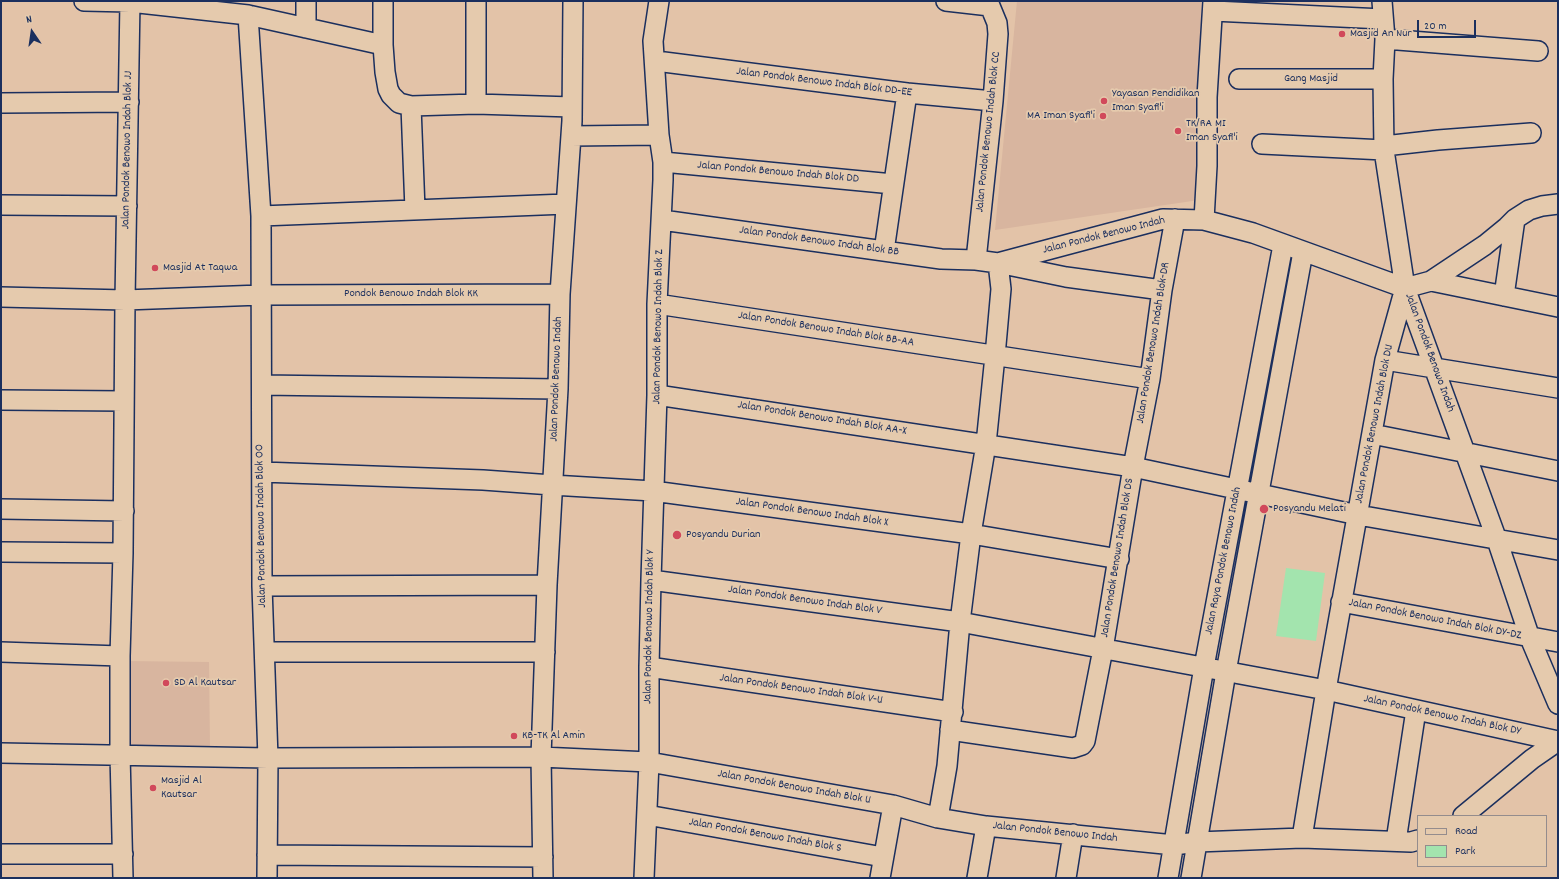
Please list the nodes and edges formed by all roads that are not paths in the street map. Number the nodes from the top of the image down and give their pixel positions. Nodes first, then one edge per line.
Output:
1 (84, 1) edge
2 (306, 1) edge
3 (383, 1) edge
4 (476, 1) edge
5 (573, 1) edge
6 (658, 1) edge
7 (946, 1) edge
8 (130, 2) edge
9 (992, 4) edge
10 (1213, 6) edge
11 (1383, 10) edge
12 (248, 16) junction
13 (306, 28) junction
14 (1385, 39) junction
15 (383, 45) junction
16 (1538, 51) dead end
17 (656, 61) junction
18 (1238, 79) dead end
19 (1383, 79) junction
20 (906, 93) junction
21 (993, 101) junction
22 (129, 102) junction
23 (1, 104) edge
24 (476, 104) junction
25 (411, 106) junction
26 (572, 107) junction
27 (1531, 133) dead end
28 (571, 136) junction
29 (659, 136) junction
30 (1262, 144) dead end
31 (1384, 148) junction
32 (663, 162) junction
33 (893, 184) junction
34 (566, 204) junction
35 (1558, 204) edge
36 (1, 205) edge
37 (127, 206) junction
38 (415, 210) junction
39 (261, 216) junction
40 (1175, 219) junction
41 (1514, 219) junction
42 (662, 220) junction
43 (1204, 220) junction
44 (1283, 245) junction
45 (884, 251) junction
46 (1303, 252) junction
47 (976, 260) junction
48 (998, 263) junction
49 (1431, 281) junction
50 (1405, 288) junction
51 (1162, 290) junction
52 (560, 294) junction
53 (261, 295) junction
54 (1504, 296) junction
55 (1, 297) edge
56 (125, 300) junction
57 (657, 304) junction
58 (1558, 307) edge
59 (996, 356) junction
60 (1385, 360) junction
61 (1436, 369) junction
62 (1150, 379) junction
63 (262, 385) junction
64 (1558, 388) edge
65 (558, 390) junction
66 (658, 395) junction
67 (1, 400) edge
68 (124, 401) junction
69 (1372, 434) junction
70 (986, 444) junction
71 (1464, 452) junction
72 (1133, 467) junction
73 (1558, 471) edge
74 (262, 472) junction
75 (552, 486) junction
76 (1237, 490) junction
77 (653, 491) junction
78 (1258, 494) junction
79 (1, 509) edge
80 (124, 510) junction
81 (1358, 515) junction
82 (971, 534) junction
83 (1497, 540) junction
84 (1558, 550) edge
85 (1, 552) edge
86 (123, 554) junction
87 (1119, 559) junction
88 (650, 580) junction
89 (547, 585) junction
90 (262, 586) junction
91 (1341, 602) junction
92 (960, 622) junction
93 (1530, 638) junction
94 (1558, 642) edge
95 (1103, 649) junction
96 (1, 652) edge
97 (265, 652) junction
98 (545, 652) junction
99 (120, 656) junction
100 (1204, 667) junction
101 (649, 668) junction
102 (1226, 672) junction
103 (1326, 690) junction
104 (1558, 704) edge
105 (1416, 710) junction
106 (951, 721) junction
107 (1558, 741) edge
108 (1, 753) edge
109 (120, 754) junction
110 (540, 757) junction
111 (268, 758) junction
112 (649, 762) junction
113 (893, 805) junction
114 (647, 815) junction
115 (1464, 815) edge
116 (938, 818) junction
117 (986, 826) junction
118 (1073, 834) junction
119 (1302, 838) junction
120 (1417, 840) edge
121 (1396, 841) junction
122 (1197, 842) junction
123 (1174, 844) junction
124 (1, 854) edge
125 (123, 854) junction
126 (267, 855) junction
127 (543, 857) junction
128 (883, 857) junction
129 (123, 878) edge
130 (267, 878) edge
131 (543, 878) edge
132 (644, 878) edge
133 (880, 878) edge
134 (976, 878) edge
135 (1066, 878) edge
136 (1168, 878) edge
137 (1191, 878) edge

1 - 8 street
2 - 13 street
3 - 15 street
4 - 24 street
5 - 26 street, Jalan Pondok Benowo Indah
6 - 17 street, Jalan Pondok Benowo Indah Blok Z
7 - 9 street
8 - 12 street
8 - 22 street, Jalan Pondok Benowo Indah Blok JJ
9 - 21 street, Jalan Pondok Benowo Indah Blok CC
10 - 11 street
10 - 43 street
11 - 14 street
12 - 13 street
12 - 39 street
13 - 15 street
14 - 16 street
14 - 19 street
15 - 25 street
17 - 20 street, Jalan Pondok Benowo Indah Blok DD-EE
17 - 29 street, Jalan Pondok Benowo Indah Blok Z
18 - 19 street, Gang Masjid
19 - 31 street
20 - 21 street, Jalan Pondok Benowo Indah Blok DD-EE
20 - 33 street
21 - 47 street, Jalan Pondok Benowo Indah Blok CC
22 - 23 street
22 - 37 street, Jalan Pondok Benowo Indah Blok JJ
24 - 25 street
24 - 26 street
25 - 38 street
26 - 28 street, Jalan Pondok Benowo Indah
27 - 31 street
28 - 29 street
28 - 34 street, Jalan Pondok Benowo Indah
29 - 32 street, Jalan Pondok Benowo Indah Blok Z
30 - 31 street
31 - 50 street
32 - 33 street, Jalan Pondok Benowo Indah Blok DD
32 - 42 street, Jalan Pondok Benowo Indah Blok Z
33 - 45 street
34 - 38 street
34 - 52 street, Jalan Pondok Benowo Indah
35 - 41 street
36 - 37 street
37 - 56 street, Jalan Pondok Benowo Indah Blok JJ
38 - 39 street
39 - 53 street
40 - 43 street, Jalan Pondok Benowo Indah
40 - 48 street, Jalan Pondok Benowo Indah
40 - 51 street, Jalan Pondok Benowo Indah Blok-DR
41 - 49 street
41 - 54 street
42 - 45 street, Jalan Pondok Benowo Indah Blok BB
42 - 57 street, Jalan Pondok Benowo Indah Blok Z
43 - 44 street, Jalan Pondok Benowo Indah
44 - 46 street, Jalan Pondok Benowo Indah
44 - 76 street, Jalan Raya Pondok Benowo Indah
45 - 47 street, Jalan Pondok Benowo Indah Blok BB
46 - 50 street, Jalan Pondok Benowo Indah
46 - 78 street, Jalan Raya Pondok Benowo Indah
47 - 48 street, Jalan Pondok Benowo Indah Blok BB
48 - 51 street, Jalan Pondok Benowo Indah Blok BB
48 - 59 street
49 - 50 street
49 - 54 street
50 - 60 street, Jalan Pondok Benowo Indah Blok DU
50 - 61 street, Jalan Pondok Benowo Indah
51 - 62 street, Jalan Pondok Benowo Indah Blok-DR
52 - 53 street, Pondok Benowo Indah Blok KK
52 - 65 street, Jalan Pondok Benowo Indah
53 - 56 street, Pondok Benowo Indah Blok KK
53 - 63 street, Jalan Pondok Benowo Indah Blok OO
54 - 58 street
55 - 56 street, Pondok Benowo Indah Blok KK
56 - 68 street
57 - 59 street, Jalan Pondok Benowo Indah Blok BB-AA
57 - 66 street, Jalan Pondok Benowo Indah Blok Z
59 - 62 street, Jalan Pondok Benowo Indah Blok BB-AA
59 - 70 street
60 - 61 street
60 - 69 street, Jalan Pondok Benowo Indah Blok DU
61 - 64 street
61 - 71 street, Jalan Pondok Benowo Indah
62 - 72 street, Jalan Pondok Benowo Indah Blok-DR
63 - 65 street
63 - 74 street, Jalan Pondok Benowo Indah Blok OO
65 - 75 street, Jalan Pondok Benowo Indah
66 - 70 street, Jalan Pondok Benowo Indah Blok AA-X
66 - 77 street, Jalan Pondok Benowo Indah Blok Z
67 - 68 street
68 - 80 street
69 - 71 street
69 - 81 street, Jalan Pondok Benowo Indah Blok DU
70 - 72 street, Jalan Pondok Benowo Indah Blok AA-X
70 - 82 street
71 - 73 street
71 - 83 street, Jalan Pondok Benowo Indah
72 - 76 street, Jalan Pondok Benowo Indah Blok AA-X
72 - 87 street, Jalan Pondok Benowo Indah Blok DS
74 - 75 street, Jalan Pondok Benowo Indah Blok X
74 - 90 street, Jalan Pondok Benowo Indah Blok OO
75 - 77 street, Jalan Pondok Benowo Indah Blok X
75 - 89 street, Jalan Pondok Benowo Indah
76 - 78 street, Jalan Pondok Benowo Indah Blok AA-X
76 - 100 street, Jalan Raya Pondok Benowo Indah
77 - 82 street, Jalan Pondok Benowo Indah Blok X
77 - 88 street, Jalan Pondok Benowo Indah Blok Y
78 - 81 street, Jalan Pondok Benowo Indah Blok AA-X
78 - 102 street, Jalan Raya Pondok Benowo Indah
79 - 80 street
80 - 86 street
81 - 83 street, Jalan Pondok Benowo Indah Blok AA-X
81 - 91 street
82 - 87 street, Jalan Pondok Benowo Indah Blok X
82 - 92 street
83 - 84 street, Jalan Pondok Benowo Indah Blok AA-X
83 - 93 street, Jalan Pondok Benowo Indah
85 - 86 street
86 - 99 street
87 - 95 street, Jalan Pondok Benowo Indah Blok DS
88 - 92 street, Jalan Pondok Benowo Indah Blok V
88 - 101 street, Jalan Pondok Benowo Indah Blok Y
89 - 90 street
89 - 98 street, Jalan Pondok Benowo Indah
90 - 97 street, Jalan Pondok Benowo Indah Blok OO
91 - 93 street, Jalan Pondok Benowo Indah Blok DY-DZ
91 - 103 street
92 - 95 street, Jalan Pondok Benowo Indah Blok V
92 - 106 street
93 - 94 street, Jalan Pondok Benowo Indah Blok DY-DZ
93 - 104 street, Jalan Pondok Benowo Indah
95 - 100 street, Jalan Pondok Benowo Indah Blok DY
95 - 106 street, Jalan Pondok Benowo Indah Blok DS
96 - 99 street
97 - 98 street
97 - 111 street, Jalan Pondok Benowo Indah Blok OO
98 - 110 street, Jalan Pondok Benowo Indah
99 - 109 street
100 - 102 street, Jalan Pondok Benowo Indah Blok DY
100 - 123 street, Jalan Raya Pondok Benowo Indah
101 - 106 street, Jalan Pondok Benowo Indah Blok V-U
101 - 112 street, Jalan Pondok Benowo Indah Blok Y
102 - 103 street, Jalan Pondok Benowo Indah Blok DY
102 - 122 street, Jalan Raya Pondok Benowo Indah
103 - 105 street, Jalan Pondok Benowo Indah Blok DY
103 - 119 street
105 - 107 street, Jalan Pondok Benowo Indah Blok DY
105 - 121 street
106 - 116 street
107 - 115 street
108 - 109 street, Jalan Pondok Benowo Indah Blok U
109 - 111 street, Jalan Pondok Benowo Indah Blok U
109 - 125 street
110 - 111 street, Jalan Pondok Benowo Indah Blok U
110 - 112 street, Jalan Pondok Benowo Indah Blok U
110 - 127 street, Jalan Pondok Benowo Indah
111 - 126 street, Jalan Pondok Benowo Indah Blok OO
112 - 113 street, Jalan Pondok Benowo Indah Blok U
112 - 114 street, Jalan Pondok Benowo Indah Blok Y
113 - 116 street, Jalan Pondok Benowo Indah Blok U
113 - 128 street
114 - 128 street, Jalan Pondok Benowo Indah Blok S
114 - 132 street, Jalan Pondok Benowo Indah Blok Y
116 - 117 street, Jalan Pondok Benowo Indah
117 - 118 street, Jalan Pondok Benowo Indah
117 - 134 street
118 - 123 street, Jalan Pondok Benowo Indah
118 - 135 street
119 - 121 street
119 - 122 street
120 - 121 street
122 - 123 street, Jalan Pondok Benowo Indah
122 - 137 street, Jalan Raya Pondok Benowo Indah
123 - 136 street, Jalan Raya Pondok Benowo Indah
124 - 125 street
125 - 129 street
126 - 127 street
126 - 130 street, Jalan Pondok Benowo Indah Blok OO
127 - 131 street, Jalan Pondok Benowo Indah
128 - 133 street

